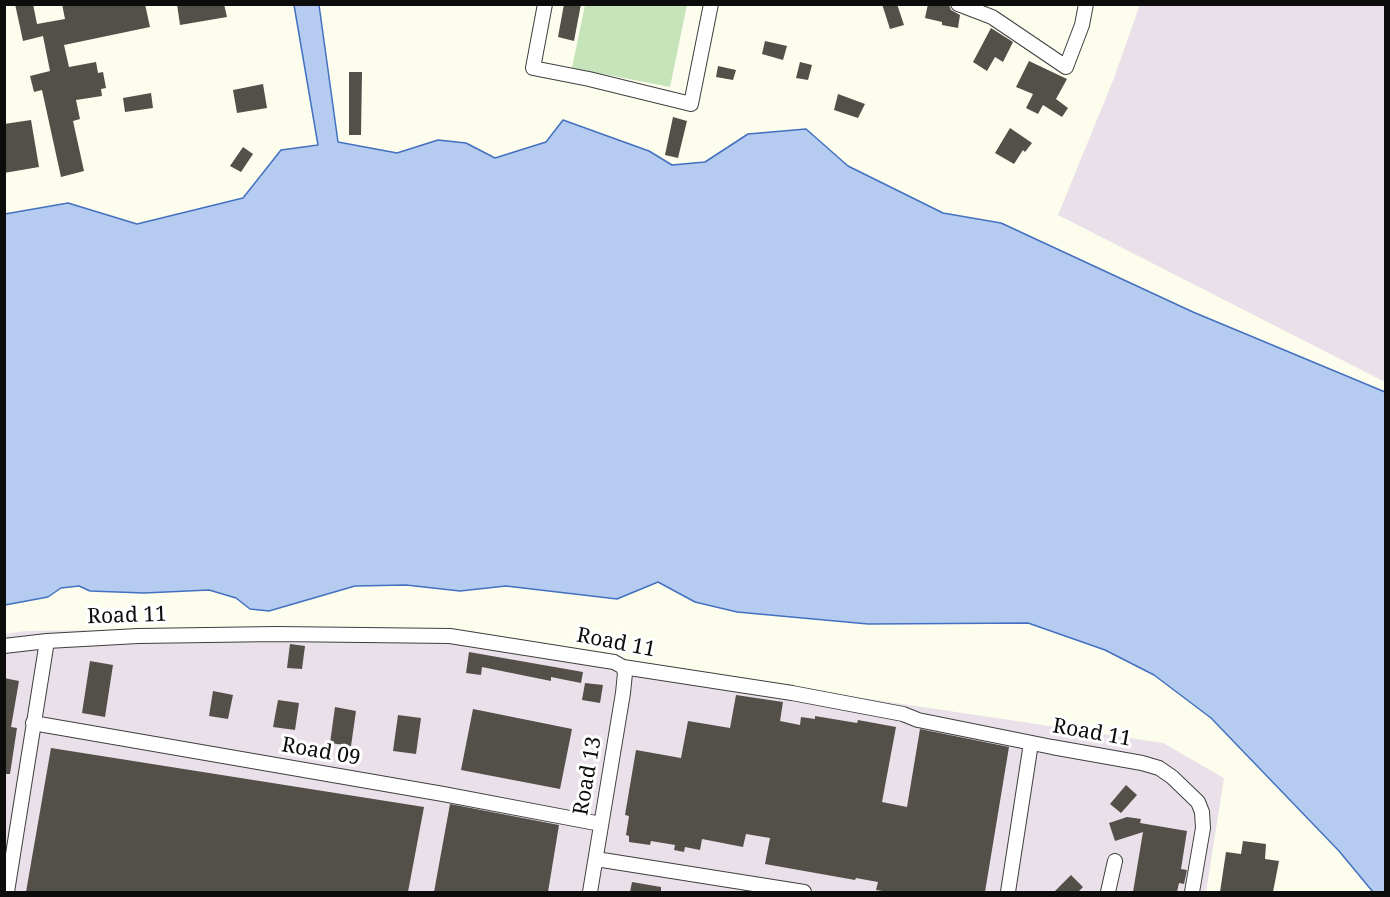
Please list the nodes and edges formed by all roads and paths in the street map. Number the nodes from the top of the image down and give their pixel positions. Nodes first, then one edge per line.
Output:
1 (545, 4) edge
2 (711, 4) edge
3 (958, 4) edge
4 (1086, 4) edge
5 (46, 641) junction
6 (4, 646) edge
7 (623, 667) junction
8 (33, 723) junction
9 (1031, 743) junction
10 (602, 824) junction
11 (596, 859) junction
12 (1114, 861) dead end
13 (7, 892) edge
14 (590, 892) edge
15 (804, 892) edge
16 (1008, 892) edge
17 (1108, 892) edge
18 (1192, 892) edge

1 - 2 street
3 - 4 street
5 - 6 street, Road 11
5 - 7 street, Road 11
5 - 8 street
7 - 9 street, Road 11
7 - 10 street, Road 13
8 - 10 street, Road 09
8 - 13 street
9 - 16 street
9 - 18 street, Road 11
10 - 11 street, Road 13
11 - 14 street, Road 13
11 - 15 street
12 - 17 street

